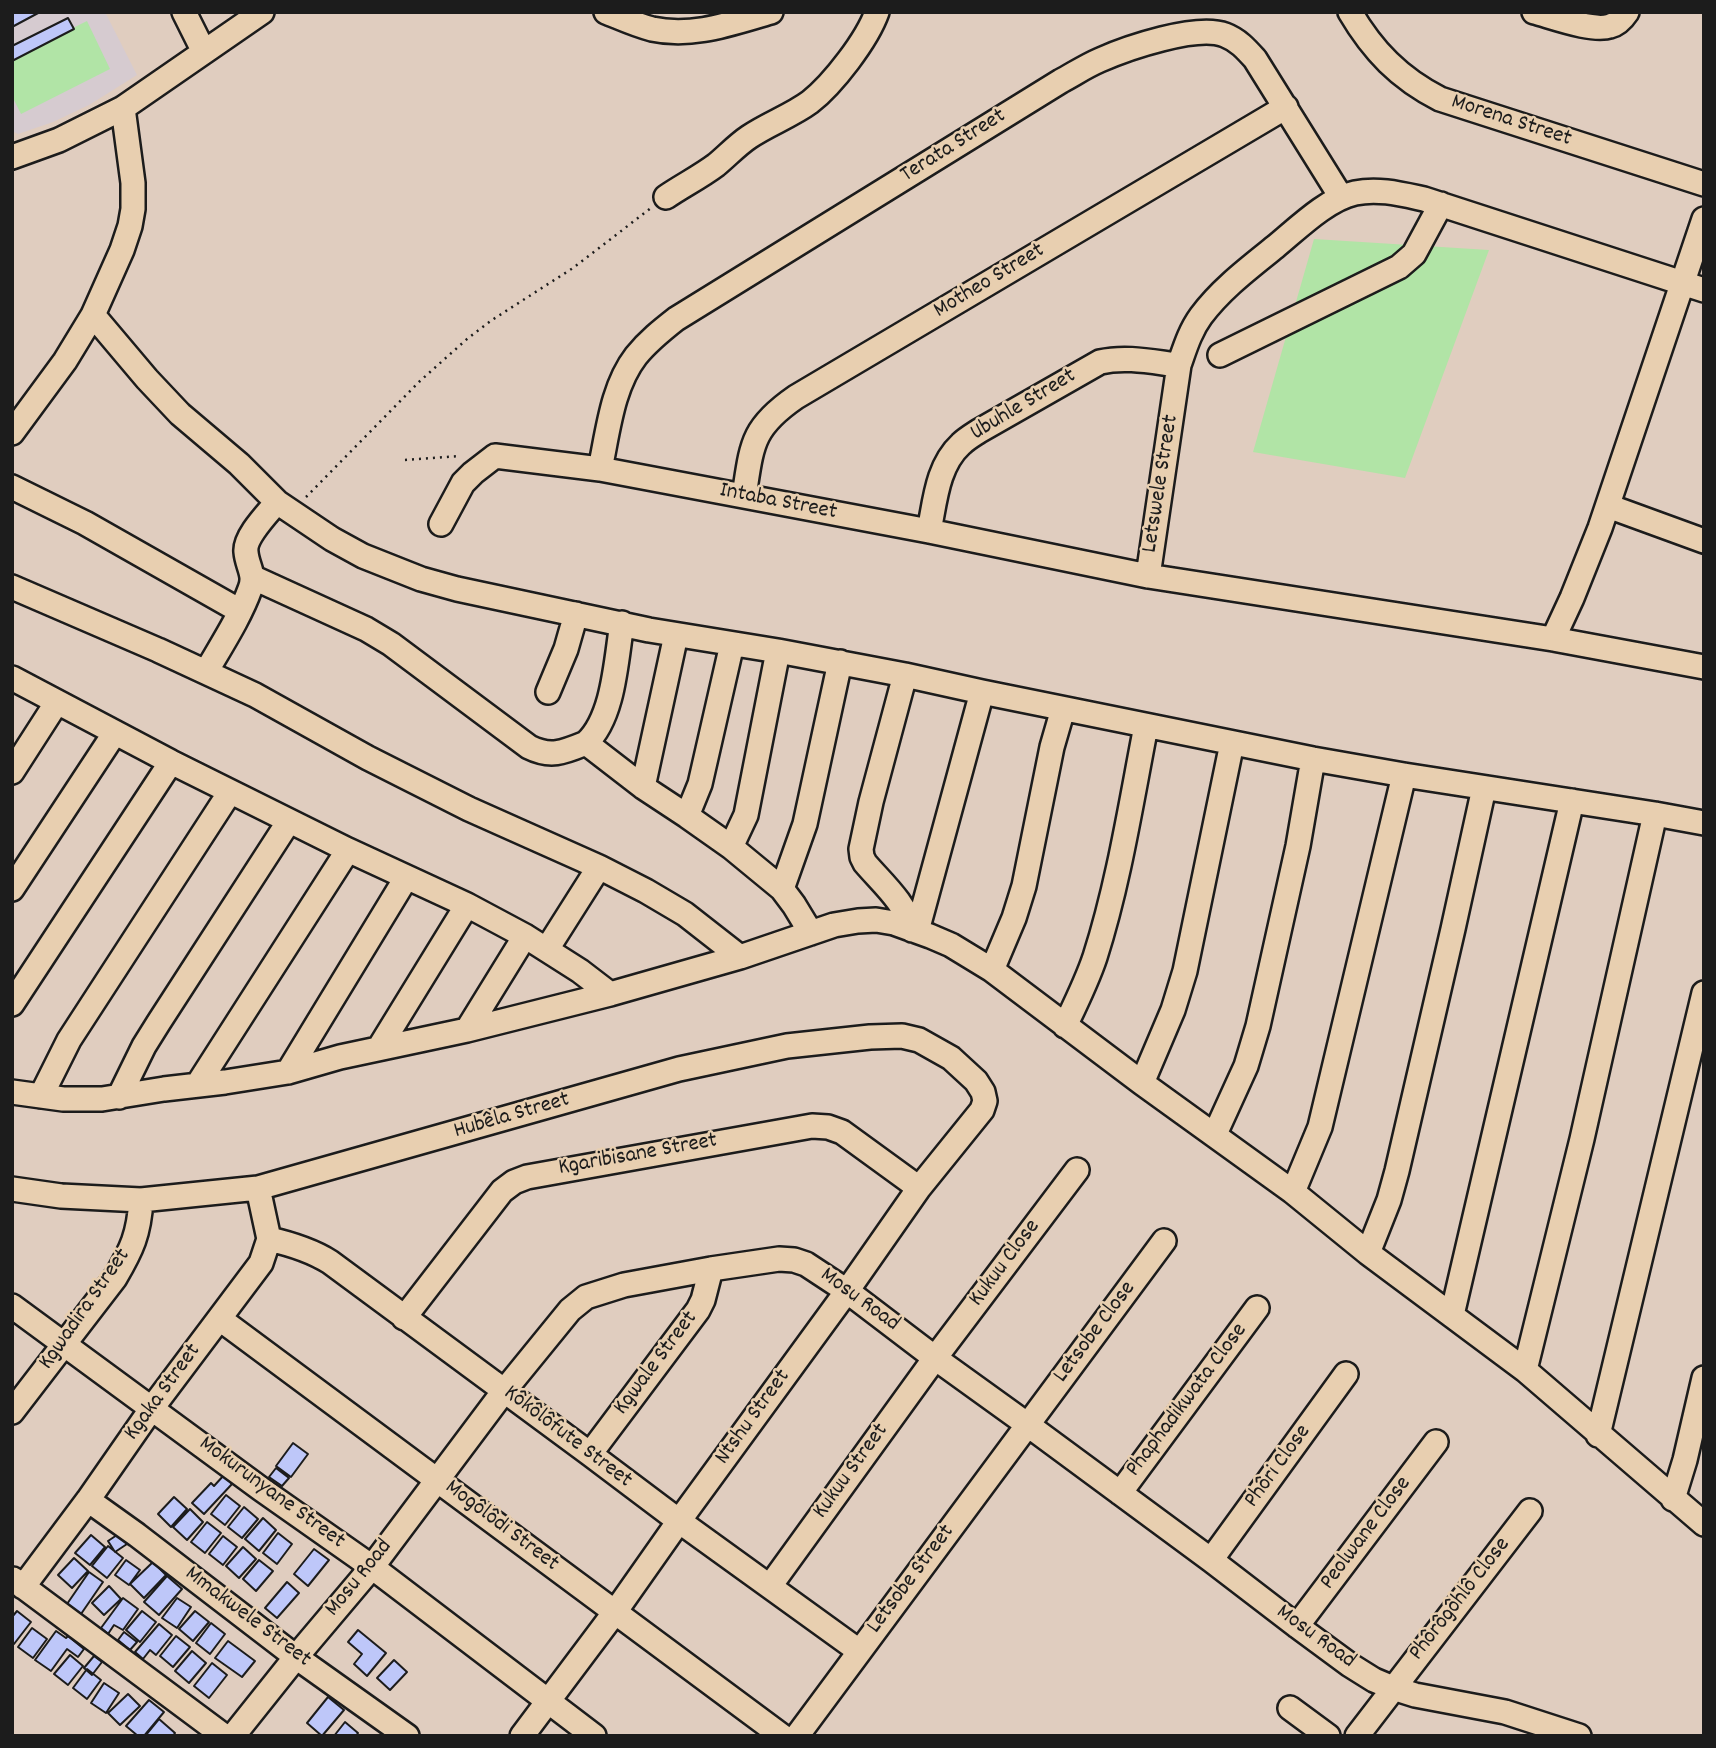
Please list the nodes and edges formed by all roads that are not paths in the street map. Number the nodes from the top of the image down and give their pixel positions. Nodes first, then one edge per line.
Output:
1 (184, 12) edge
2 (262, 12) edge
3 (606, 12) edge
4 (771, 12) edge
5 (877, 12) edge
6 (1350, 12) edge
7 (1534, 12) edge
8 (1627, 12) edge
9 (204, 52) junction
10 (1286, 107) junction
11 (124, 108) junction
12 (12, 157) edge
13 (1704, 184) edge
14 (666, 197) road end
15 (1341, 197) junction
16 (1441, 204) junction
17 (1704, 219) edge
18 (1682, 283) junction
19 (1704, 290) edge
20 (93, 315) junction
21 (1220, 355) dead end
22 (1179, 365) junction
23 (12, 433) edge
24 (600, 470) junction
25 (12, 487) edge
26 (744, 496) junction
27 (1608, 506) junction
28 (284, 507) junction
29 (441, 524) dead end
30 (929, 531) junction
31 (1704, 541) edge
32 (1148, 576) junction
33 (253, 577) junction
34 (12, 587) edge
35 (240, 611) junction
36 (576, 614) junction
37 (622, 623) junction
38 (676, 635) junction
39 (1553, 639) junction
40 (732, 644) junction
41 (778, 651) junction
42 (840, 662) junction
43 (1704, 667) edge
44 (206, 672) junction
45 (905, 675) junction
46 (12, 678) edge
47 (548, 692) dead end
48 (982, 692) junction
49 (57, 702) junction
50 (1063, 709) junction
51 (1146, 726) junction
52 (114, 734) junction
53 (586, 743) junction
54 (1232, 743) junction
55 (1313, 760) junction
56 (171, 762) junction
57 (12, 772) edge
58 (1404, 775) junction
59 (643, 787) junction
60 (1484, 788) junction
61 (230, 792) junction
62 (1572, 801) junction
63 (1655, 814) junction
64 (688, 816) junction
65 (289, 821) junction
66 (1704, 823) edge
67 (731, 847) junction
68 (348, 850) junction
69 (599, 867) junction
70 (406, 878) junction
71 (12, 889) edge
72 (782, 889) junction
73 (467, 905) junction
74 (915, 930) junction
75 (811, 933) junction
76 (525, 936) junction
77 (547, 949) junction
78 (740, 957) junction
79 (992, 970) junction
80 (1704, 993) edge
81 (610, 994) junction
82 (12, 1004) edge
83 (1065, 1026) junction
84 (467, 1030) junction
85 (379, 1048) junction
86 (288, 1072) junction
87 (1142, 1083) junction
88 (198, 1084) junction
89 (12, 1092) edge
90 (41, 1096) junction
91 (119, 1097) junction
92 (985, 1101) joint
93 (1215, 1134) junction
94 (1077, 1170) dead end
95 (258, 1188) junction
96 (919, 1188) junction
97 (12, 1189) edge
98 (1293, 1192) junction
99 (141, 1200) junction
100 (269, 1239) junction
101 (1164, 1241) dead end
102 (1368, 1253) junction
103 (711, 1269) junction
104 (847, 1291) junction
105 (12, 1306) edge
106 (1257, 1308) dead end
107 (1452, 1315) junction
108 (404, 1318) junction
109 (220, 1319) junction
110 (63, 1344) junction
111 (935, 1358) junction
112 (1525, 1370) junction
113 (1346, 1374) dead end
114 (1704, 1378) edge
115 (505, 1391) junction
116 (152, 1408) junction
117 (12, 1412) edge
118 (1028, 1424) junction
119 (1598, 1435) junction
120 (1436, 1442) dead end
121 (590, 1454) junction
122 (438, 1480) junction
123 (1120, 1493) junction
124 (1673, 1499) junction
125 (88, 1500) junction
126 (1530, 1511) dead end
127 (679, 1521) junction
128 (1704, 1524) edge
129 (1211, 1560) junction
130 (372, 1567) junction
131 (18, 1583) edge
132 (770, 1586) junction
133 (615, 1612) junction
134 (1297, 1626) junction
135 (859, 1651) junction
136 (296, 1657) junction
137 (1392, 1688) junction
138 (548, 1701) junction
139 (1290, 1708) dead end
140 (224, 1736) edge
141 (233, 1736) edge
142 (407, 1736) edge
143 (522, 1736) edge
144 (594, 1736) edge
145 (782, 1736) edge
146 (797, 1736) edge
147 (1328, 1736) edge
148 (1357, 1736) edge
149 (1579, 1736) edge

1 - 9 street
2 - 9 street
3 - 4 street
5 - 14 street
6 - 13 street, Morena Street
7 - 8 street
9 - 11 street
10 - 15 street, Terata Street
10 - 24 street, Terata Street
10 - 26 street, Motheo Street
11 - 12 street
11 - 20 street
15 - 16 street, Letswele Street
15 - 22 street, Letswele Street
16 - 18 street, Letswele Street
16 - 21 street
17 - 18 street
18 - 19 street, Letswele Street
18 - 27 street
20 - 23 street
20 - 28 street
22 - 30 street, Ubuhle Street
22 - 32 street, Letswele Street
24 - 26 street, Intaba Street
24 - 29 street, Intaba Street
25 - 35 street
26 - 30 street, Intaba Street
27 - 31 street
27 - 39 street
28 - 33 street
28 - 36 street
30 - 32 street, Intaba Street
32 - 39 street, Letswele Street
33 - 35 street
33 - 53 street
34 - 44 street
35 - 44 street
36 - 37 street
36 - 47 street
37 - 38 street
37 - 53 street
38 - 40 street
38 - 59 street
39 - 43 street, Letswele Street
40 - 41 street
40 - 64 street
41 - 42 street
41 - 67 street
42 - 45 street
42 - 72 street
44 - 69 street
45 - 48 street
45 - 74 street
46 - 49 street
48 - 50 street
48 - 74 street
49 - 52 street
49 - 57 street
50 - 51 street
50 - 79 street
51 - 54 street
51 - 83 street
52 - 56 street
52 - 71 street
53 - 59 street
54 - 55 street
54 - 87 street
55 - 58 street
55 - 93 street
56 - 61 street
56 - 82 street
58 - 60 street
58 - 98 street
59 - 64 street
60 - 62 street
60 - 102 street
61 - 65 street
61 - 90 street
62 - 63 street
62 - 107 street
63 - 66 street
63 - 112 street
64 - 67 street
65 - 68 street
65 - 91 street
67 - 72 street
68 - 70 street
68 - 88 street
69 - 77 street
69 - 78 street
70 - 73 street
70 - 86 street
72 - 75 street
73 - 76 street
73 - 85 street
74 - 75 street
74 - 79 street
75 - 78 street
76 - 77 street
76 - 84 street
77 - 81 street
78 - 81 street
79 - 83 street
80 - 119 street
81 - 84 street
83 - 87 street
84 - 85 street
85 - 86 street
86 - 88 street
87 - 93 street
88 - 91 street
89 - 90 street
90 - 91 street
92 - 95 street, Hubêla Street
92 - 96 street, Ntshu Street
93 - 98 street
94 - 111 street, Kukuu Close
95 - 99 street, Hubêla Street
95 - 100 street
96 - 104 street, Ntshu Street
96 - 108 street, Kgaribisane Street
97 - 99 street, Hubêla Street
98 - 102 street
99 - 110 street, Kgwadira Street
100 - 108 street, Kôkôlôfute Street
100 - 109 street, Kgaka Street
101 - 118 street, Letsobe Close
102 - 107 street
103 - 104 street, Mosu Road
103 - 115 street, Mosu Road
103 - 121 street, Kgwale Street
104 - 111 street, Mosu Road
104 - 127 street, Ntshu Street
105 - 110 street, Mokurunyane Street
106 - 123 street, Phaphadikwata Close
107 - 112 street
108 - 115 street, Kôkôlôfute Street
109 - 116 street, Kgaka Street
109 - 122 street, Mogôlôdi Street
110 - 116 street, Mokurunyane Street
110 - 117 street, Kgwadira Street
111 - 118 street, Mosu Road
111 - 132 street, Kukuu Street
112 - 119 street
113 - 129 street, Phôri Close
114 - 124 street
115 - 121 street, Kôkôlôfute Street
115 - 122 street, Mosu Road
116 - 125 street, Kgaka Street
116 - 130 street, Mokurunyane Street
118 - 123 street, Mosu Road
118 - 135 street, Letsobe Street
119 - 124 street
120 - 134 street, Peolwane Close
121 - 127 street, Kôkôlôfute Street
122 - 130 street, Mosu Road
122 - 133 street, Mogôlôdi Street
123 - 129 street, Mosu Road
124 - 128 street
125 - 131 street, Kgaka Street
125 - 136 street, Mmakwele Street
126 - 137 street, Phôrôgôhlô Close
127 - 132 street, Kôkôlôfute Street
127 - 133 street, Ntshu Street
129 - 134 street, Mosu Road
130 - 136 street, Mosu Road
130 - 138 street, Mokurunyane Street
131 - 140 street
132 - 135 street, Kôkôlôfute Street
133 - 138 street, Ntshu Street
133 - 145 street, Mogôlôdi Street
134 - 137 street, Mosu Road
135 - 146 street, Letsobe Street
136 - 141 street, Mosu Road
136 - 142 street, Mmakwele Street
137 - 148 street, Phôrôgôhlô Close
137 - 149 street, Mosu Road
138 - 143 street, Ntshu Street
138 - 144 street, Mokurunyane Street
139 - 147 street

